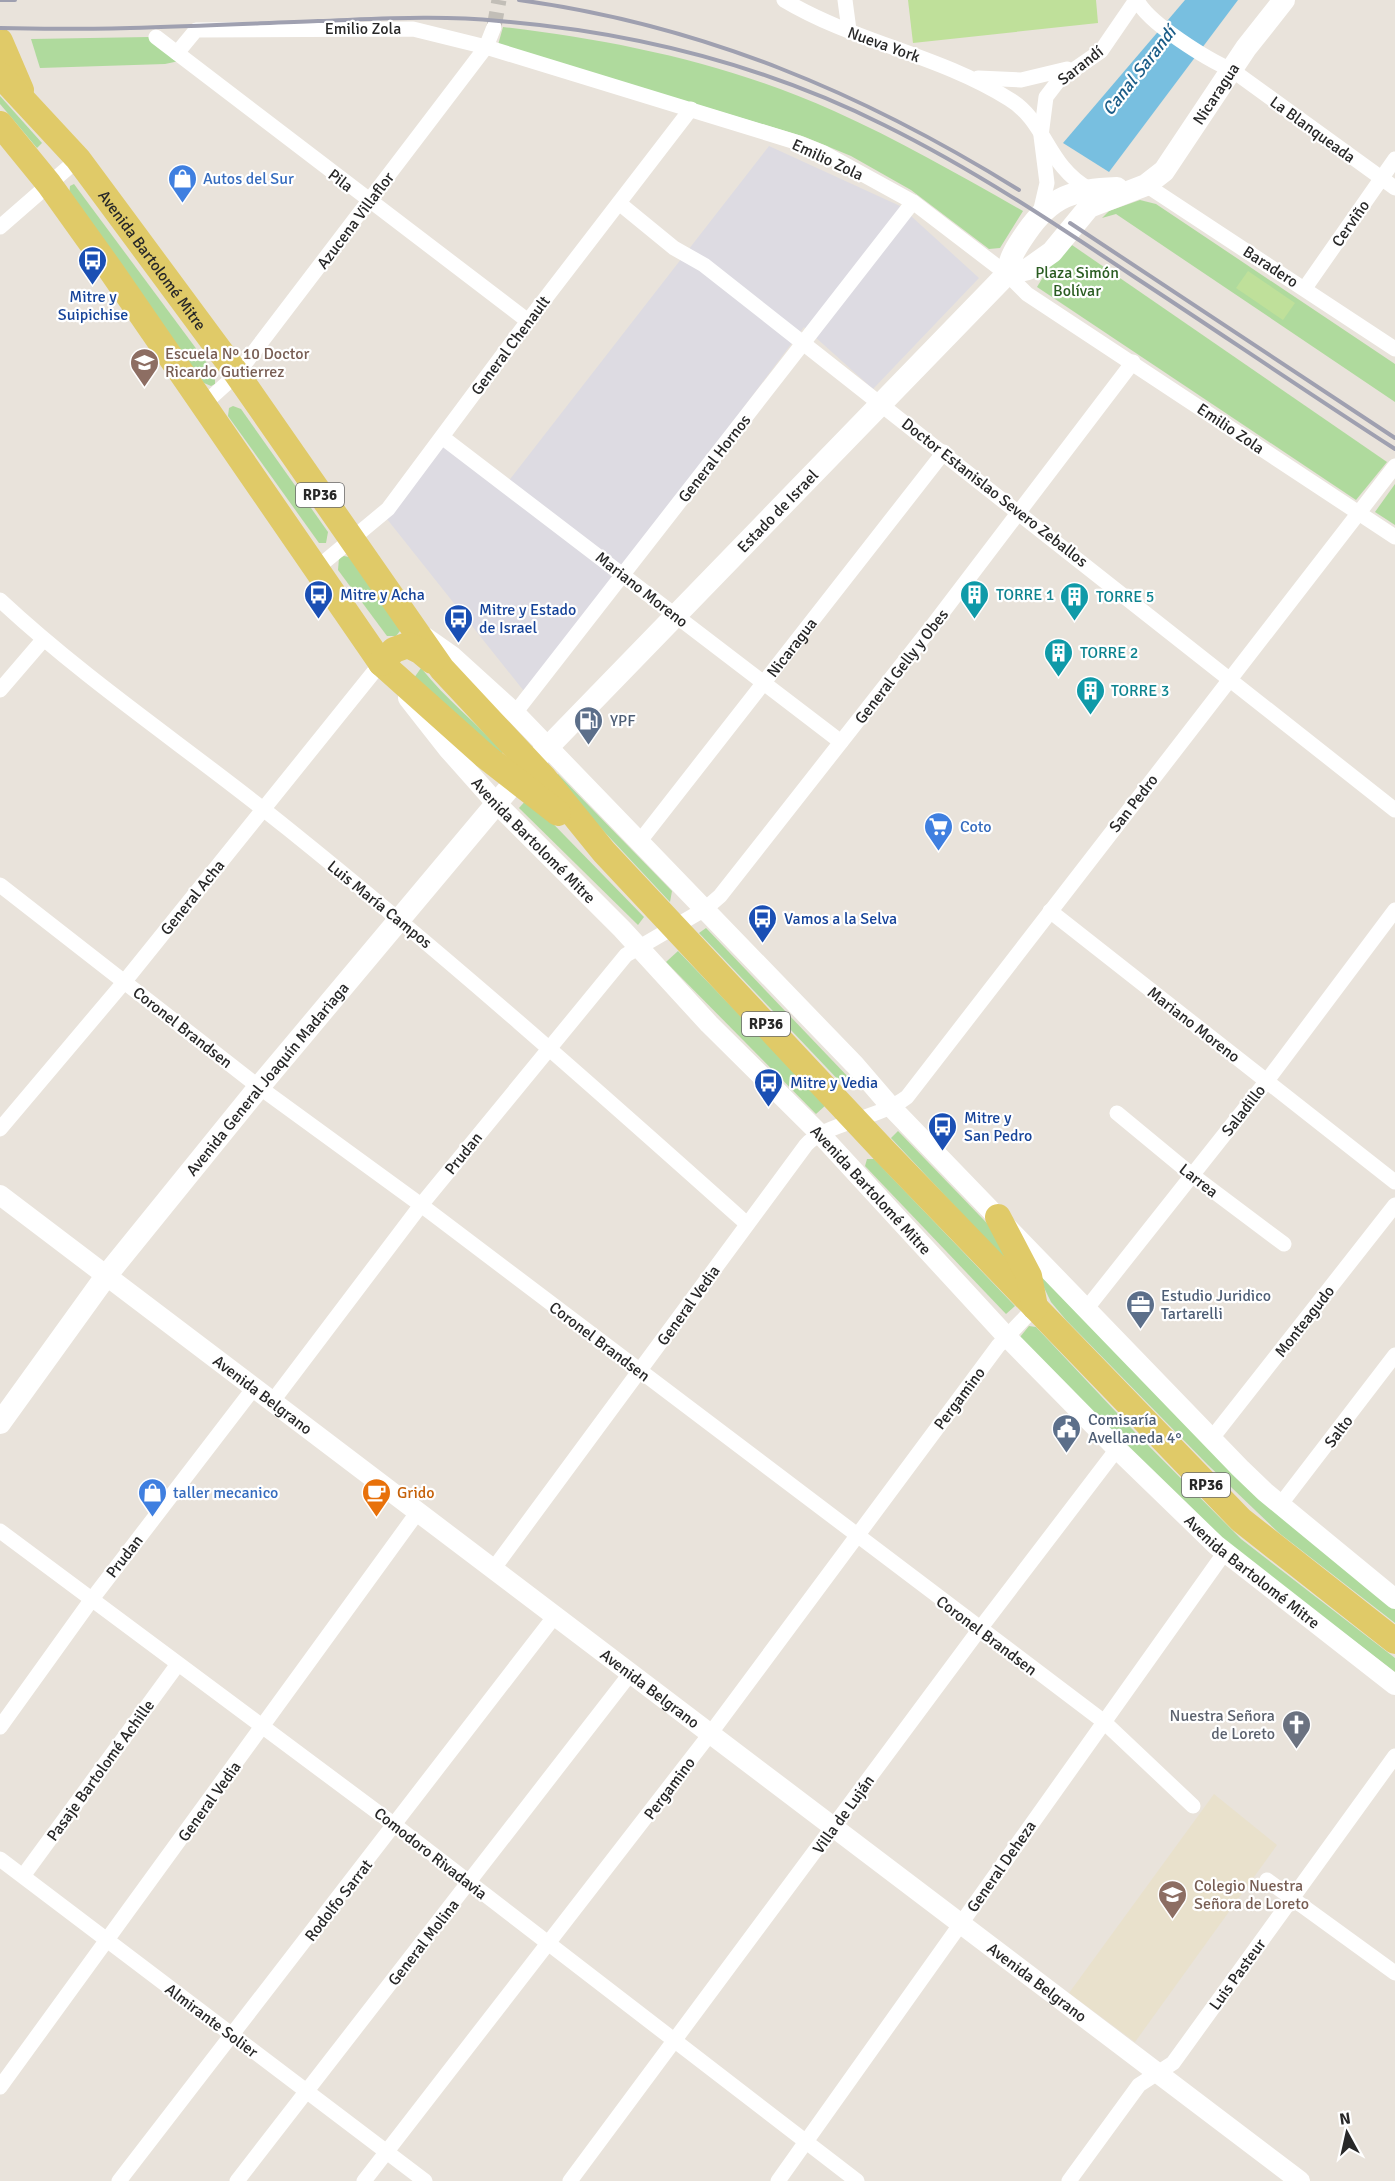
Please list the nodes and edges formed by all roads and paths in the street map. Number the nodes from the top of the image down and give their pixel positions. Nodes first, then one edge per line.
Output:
1 (784, 0) edge
2 (845, 0) edge
3 (1137, 0) edge
4 (1284, 0) edge
5 (494, 27) tunnel mouth
6 (849, 30) junction
7 (156, 37) dead end
8 (0, 41) edge
9 (486, 47) junction
10 (177, 53) junction
11 (1078, 65) junction
12 (1222, 66) junction
13 (0, 75) edge
14 (963, 75) junction
15 (27, 104) junction
16 (691, 110) junction
17 (0, 124) edge
18 (1041, 136) junction
19 (78, 159) junction
20 (1395, 159) edge
21 (1381, 178) junction
22 (49, 184) junction
23 (1144, 186) junction
24 (1395, 188) edge
25 (1089, 189) junction
26 (370, 202) junction
27 (913, 202) junction
28 (619, 203) junction
29 (1040, 213) junction
30 (0, 227) edge
31 (1007, 274) junction
32 (1305, 288) junction
33 (528, 321) junction
34 (803, 343) junction
35 (1395, 349) edge
36 (1133, 362) junction
37 (237, 374) junction
38 (204, 404) junction
39 (883, 405) junction
40 (442, 437) junction
41 (944, 452) junction
42 (1395, 466) edge
43 (1020, 512) junction
44 (1358, 513) junction
45 (1395, 537) edge
46 (352, 541) junction
47 (317, 568) junction
48 (625, 574) junction
49 (0, 600) edge
50 (677, 617) junction
51 (416, 631) junction
52 (43, 640) junction
53 (381, 663) junction
54 (442, 669) junction
55 (1229, 679) junction
56 (765, 684) junction
57 (0, 690) edge
58 (515, 713) junction
59 (841, 742) junction
60 (549, 747) junction
61 (524, 772) junction
62 (496, 803) junction
63 (263, 809) junction
64 (1395, 810) edge
65 (640, 841) junction
66 (0, 885) edge
67 (705, 909) junction
68 (1050, 910) junction
69 (1395, 910) edge
70 (400, 919) junction
71 (676, 927) junction
72 (637, 947) junction
73 (125, 981) junction
74 (549, 1047) junction
75 (1266, 1082) junction
76 (259, 1087) junction
77 (892, 1108) junction
78 (1117, 1113) dead end
79 (857, 1122) junction
80 (0, 1129) edge
81 (820, 1134) junction
82 (1192, 1175) junction
83 (1395, 1182) edge
84 (0, 1196) edge
85 (1395, 1204) edge
86 (421, 1205) junction
87 (998, 1217) junction
88 (747, 1224) junction
89 (1284, 1245) dead end
90 (106, 1276) junction
91 (1035, 1307) junction
92 (1087, 1308) junction
93 (1007, 1337) junction
94 (1395, 1355) edge
95 (640, 1371) junction
96 (253, 1389) junction
97 (272, 1402) junction
98 (0, 1423) edge
99 (1212, 1438) junction
100 (1117, 1449) junction
101 (1280, 1505) junction
102 (417, 1513) junction
103 (0, 1531) edge
104 (857, 1535) junction
105 (1225, 1552) junction
106 (494, 1568) junction
107 (92, 1599) junction
108 (1395, 1599) edge
109 (554, 1617) junction
110 (979, 1630) junction
111 (1395, 1641) edge
112 (178, 1664) junction
113 (630, 1674) junction
114 (1395, 1685) edge
115 (1103, 1721) junction
116 (0, 1727) edge
117 (264, 1727) junction
118 (710, 1734) junction
119 (1395, 1756) edge
120 (1193, 1806) dead end
121 (396, 1826) junction
122 (834, 1827) junction
123 (0, 1858) edge
124 (23, 1876) junction
125 (1267, 1880) dead end
126 (469, 1882) junction
127 (1291, 1898) junction
128 (960, 1923) junction
129 (107, 1940) junction
130 (549, 1944) junction
131 (1395, 1974) edge
132 (232, 2035) junction
133 (674, 2042) junction
134 (1157, 2075) junction
135 (0, 2087) edge
136 (305, 2092) junction
137 (805, 2143) junction
138 (387, 2152) junction
139 (119, 2181) edge
140 (237, 2181) edge
141 (364, 2181) edge
142 (425, 2181) edge
143 (570, 2181) edge
144 (778, 2181) edge
145 (857, 2181) edge
146 (1069, 2181) edge
147 (1300, 2181) edge

1 - 6 street, Nueva York
2 - 6 street
3 - 11 street, Sarandí
3 - 12 street, La Blanqueada
4 - 12 main road, Nicaragua
5 - 9 street, Azucena Villaflor
6 - 14 street, Nueva York
7 - 10 street, Pila
8 - 15 main road
9 - 10 street, Emilio Zola
9 - 16 street, Emilio Zola
9 - 26 street, Azucena Villaflor
10 - 26 street, Pila
11 - 14 street
11 - 18 street, Sarandí
12 - 21 street, La Blanqueada
12 - 23 main road, Nicaragua
13 - 15 main road, Avenida Bartolomé Mitre / RP36
14 - 18 street, Nueva York
15 - 19 main road, Avenida Bartolomé Mitre / RP36
16 - 27 street, Emilio Zola
16 - 28 street, General Chenault
17 - 22 main road, Avenida Bartolomé Mitre / RP36
18 - 25 street, Nueva York
18 - 29 street
19 - 22 street
19 - 37 main road, Avenida Bartolomé Mitre / RP36
20 - 21 street, Cerviño
21 - 24 street, La Blanqueada
21 - 32 street, Cerviño
22 - 30 street
22 - 38 main road, Avenida Bartolomé Mitre / RP36
23 - 25 main road, Estado de Israel
23 - 31 main road, Estado de Israel
23 - 32 street, Baradero
25 - 29 main road, Estado de Israel
26 - 33 street, Pila
26 - 37 street, Azucena Villaflor
27 - 31 street, Emilio Zola
27 - 34 street, General Hornos
28 - 33 street, General Chenault
28 - 34 street, Doctor Estanislao Severo Zeballos
29 - 31 main road, Estado de Israel
31 - 36 street, Emilio Zola
31 - 39 main road, Estado de Israel
32 - 35 street, Baradero
33 - 40 street, General Chenault
34 - 39 street, Doctor Estanislao Severo Zeballos
34 - 48 street, General Hornos
36 - 43 street, General Gelly y Obes
36 - 44 street, Emilio Zola
37 - 38 street, Azucena Villaflor
37 - 46 main road, Avenida Bartolomé Mitre / RP36
38 - 47 main road, Avenida Bartolomé Mitre / RP36
39 - 41 street, Doctor Estanislao Severo Zeballos
39 - 50 main road, Estado de Israel
40 - 46 street, General Chenault
40 - 48 street, Mariano Moreno
41 - 43 street, Doctor Estanislao Severo Zeballos
41 - 56 street, Nicaragua
42 - 44 street, San Pedro
43 - 55 street, Doctor Estanislao Severo Zeballos
43 - 59 street, General Gelly y Obes
44 - 45 street, Emilio Zola
44 - 55 street, San Pedro
46 - 47 street, General Chenault
46 - 51 main road, Avenida Bartolomé Mitre / RP36
47 - 53 main road, Avenida Bartolomé Mitre / RP36
48 - 50 street, Mariano Moreno
48 - 58 street, General Hornos
49 - 52 street, Luis María Campos
50 - 56 street, Mariano Moreno
50 - 60 main road, Estado de Israel
51 - 54 main road, Avenida Bartolomé Mitre / RP36
51 - 58 street, Avenida Bartolomé Mitre
52 - 57 street
52 - 63 street, Luis María Campos
53 - 54 main road
53 - 61 main road, Avenida Bartolomé Mitre / RP36
53 - 62 street, Avenida Bartolomé Mitre
53 - 63 street, General Acha
54 - 61 main road, Avenida Bartolomé Mitre / RP36
55 - 64 street, Doctor Estanislao Severo Zeballos
55 - 68 street, San Pedro
56 - 59 street, Mariano Moreno
56 - 65 street, Nicaragua
58 - 60 street, Avenida Bartolomé Mitre
59 - 67 street, General Gelly y Obes
60 - 61 main road, Avenida General Joaquín Madariaga
60 - 65 street, Avenida Bartolomé Mitre
61 - 62 main road, Avenida General Joaquín Madariaga
61 - 71 main road, Avenida Bartolomé Mitre / RP36
62 - 70 main road, Avenida General Joaquín Madariaga
62 - 72 street, Avenida Bartolomé Mitre
63 - 70 street, Luis María Campos
63 - 73 street, General Acha
65 - 67 street, Avenida Bartolomé Mitre
66 - 73 street, Coronel Brandsen
67 - 71 street, General Gelly y Obes
67 - 77 street, Avenida Bartolomé Mitre
68 - 75 street, Mariano Moreno
68 - 77 street, San Pedro
69 - 75 street, Saladillo
70 - 74 street, Luis María Campos
70 - 76 main road, Avenida General Joaquín Madariaga
71 - 72 street, Prudan
71 - 79 main road, Avenida Bartolomé Mitre / RP36
72 - 74 street, Prudan
72 - 81 street, Avenida Bartolomé Mitre
73 - 76 street, Coronel Brandsen
73 - 80 street, General Acha
74 - 86 street, Prudan
74 - 88 street, Luis María Campos
75 - 82 street, Saladillo
75 - 83 street, Mariano Moreno
76 - 86 street, Coronel Brandsen
76 - 90 main road, Avenida General Joaquín Madariaga
77 - 79 street, San Pedro
77 - 87 street, Avenida Bartolomé Mitre
78 - 82 street, Larrea
79 - 81 street, General Vedia
79 - 91 main road, Avenida Bartolomé Mitre / RP36
81 - 88 street, General Vedia
81 - 93 street, Avenida Bartolomé Mitre
82 - 89 street, Larrea
82 - 92 street, Saladillo
84 - 90 street, Avenida Belgrano
85 - 99 street, Monteagudo
86 - 95 street, Coronel Brandsen
86 - 97 street, Prudan
87 - 91 main road
87 - 92 street, Avenida Bartolomé Mitre
88 - 95 street, General Vedia
90 - 96 street, Avenida Belgrano
90 - 98 main road, Avenida General Joaquín Madariaga
91 - 93 street, Pergamino
91 - 111 main road, Avenida Bartolomé Mitre / RP36
92 - 99 street, Avenida Bartolomé Mitre
93 - 100 street, Avenida Bartolomé Mitre
93 - 104 street, Pergamino
94 - 101 street, Salto
95 - 104 street, Coronel Brandsen
95 - 106 street, General Vedia
96 - 97 street, Avenida Belgrano
96 - 107 street, Prudan
97 - 102 street, Avenida Belgrano
99 - 101 street, Avenida Bartolomé Mitre
100 - 105 street, Avenida Bartolomé Mitre
100 - 110 street, Villa de Luján
101 - 108 street, Avenida Bartolomé Mitre
102 - 106 street, Avenida Belgrano
102 - 117 street, General Vedia
103 - 107 street, Comodoro Rivadavia
104 - 110 street, Coronel Brandsen
104 - 118 street, Pergamino
105 - 114 street, Avenida Bartolomé Mitre
105 - 115 street, General Deheza
106 - 109 street, Avenida Belgrano
107 - 112 street, Comodoro Rivadavia
107 - 116 street, Prudan
109 - 113 street, Avenida Belgrano
109 - 121 street, Rodolfo Sarrat
110 - 115 street, Coronel Brandsen
110 - 122 street, Villa de Luján
112 - 117 street, Comodoro Rivadavia
112 - 124 street, Pasaje Bartolomé Achille
113 - 118 street, Avenida Belgrano
113 - 126 street, General Molina
115 - 120 street, Coronel Brandsen
115 - 128 street, General Deheza
117 - 121 street, Comodoro Rivadavia
117 - 129 street, General Vedia
118 - 122 street, Avenida Belgrano
118 - 130 street, Pergamino
119 - 127 street, Luis Pasteur
121 - 126 street, Comodoro Rivadavia
121 - 132 street, Rodolfo Sarrat
122 - 128 street, Avenida Belgrano
122 - 133 street, Villa de Luján
123 - 124 street, Almirante Solier
124 - 129 street, Almirante Solier
125 - 127 street
126 - 130 street, Comodoro Rivadavia
126 - 136 street, General Molina
127 - 131 street
127 - 134 street, Luis Pasteur
128 - 134 street, Avenida Belgrano
128 - 137 street, General Deheza
129 - 132 street, Almirante Solier
129 - 135 street, General Vedia
130 - 133 street, Comodoro Rivadavia
130 - 138 street, Pergamino
132 - 136 street, Almirante Solier
132 - 139 street, Rodolfo Sarrat
133 - 137 street, Comodoro Rivadavia
133 - 143 street, Villa de Luján
134 - 146 street, Luis Pasteur
134 - 147 street, Avenida Belgrano
136 - 138 street, Almirante Solier
136 - 140 street, General Molina
137 - 144 street, General Deheza
137 - 145 street, Comodoro Rivadavia
138 - 141 street, Pergamino
138 - 142 street, Almirante Solier

